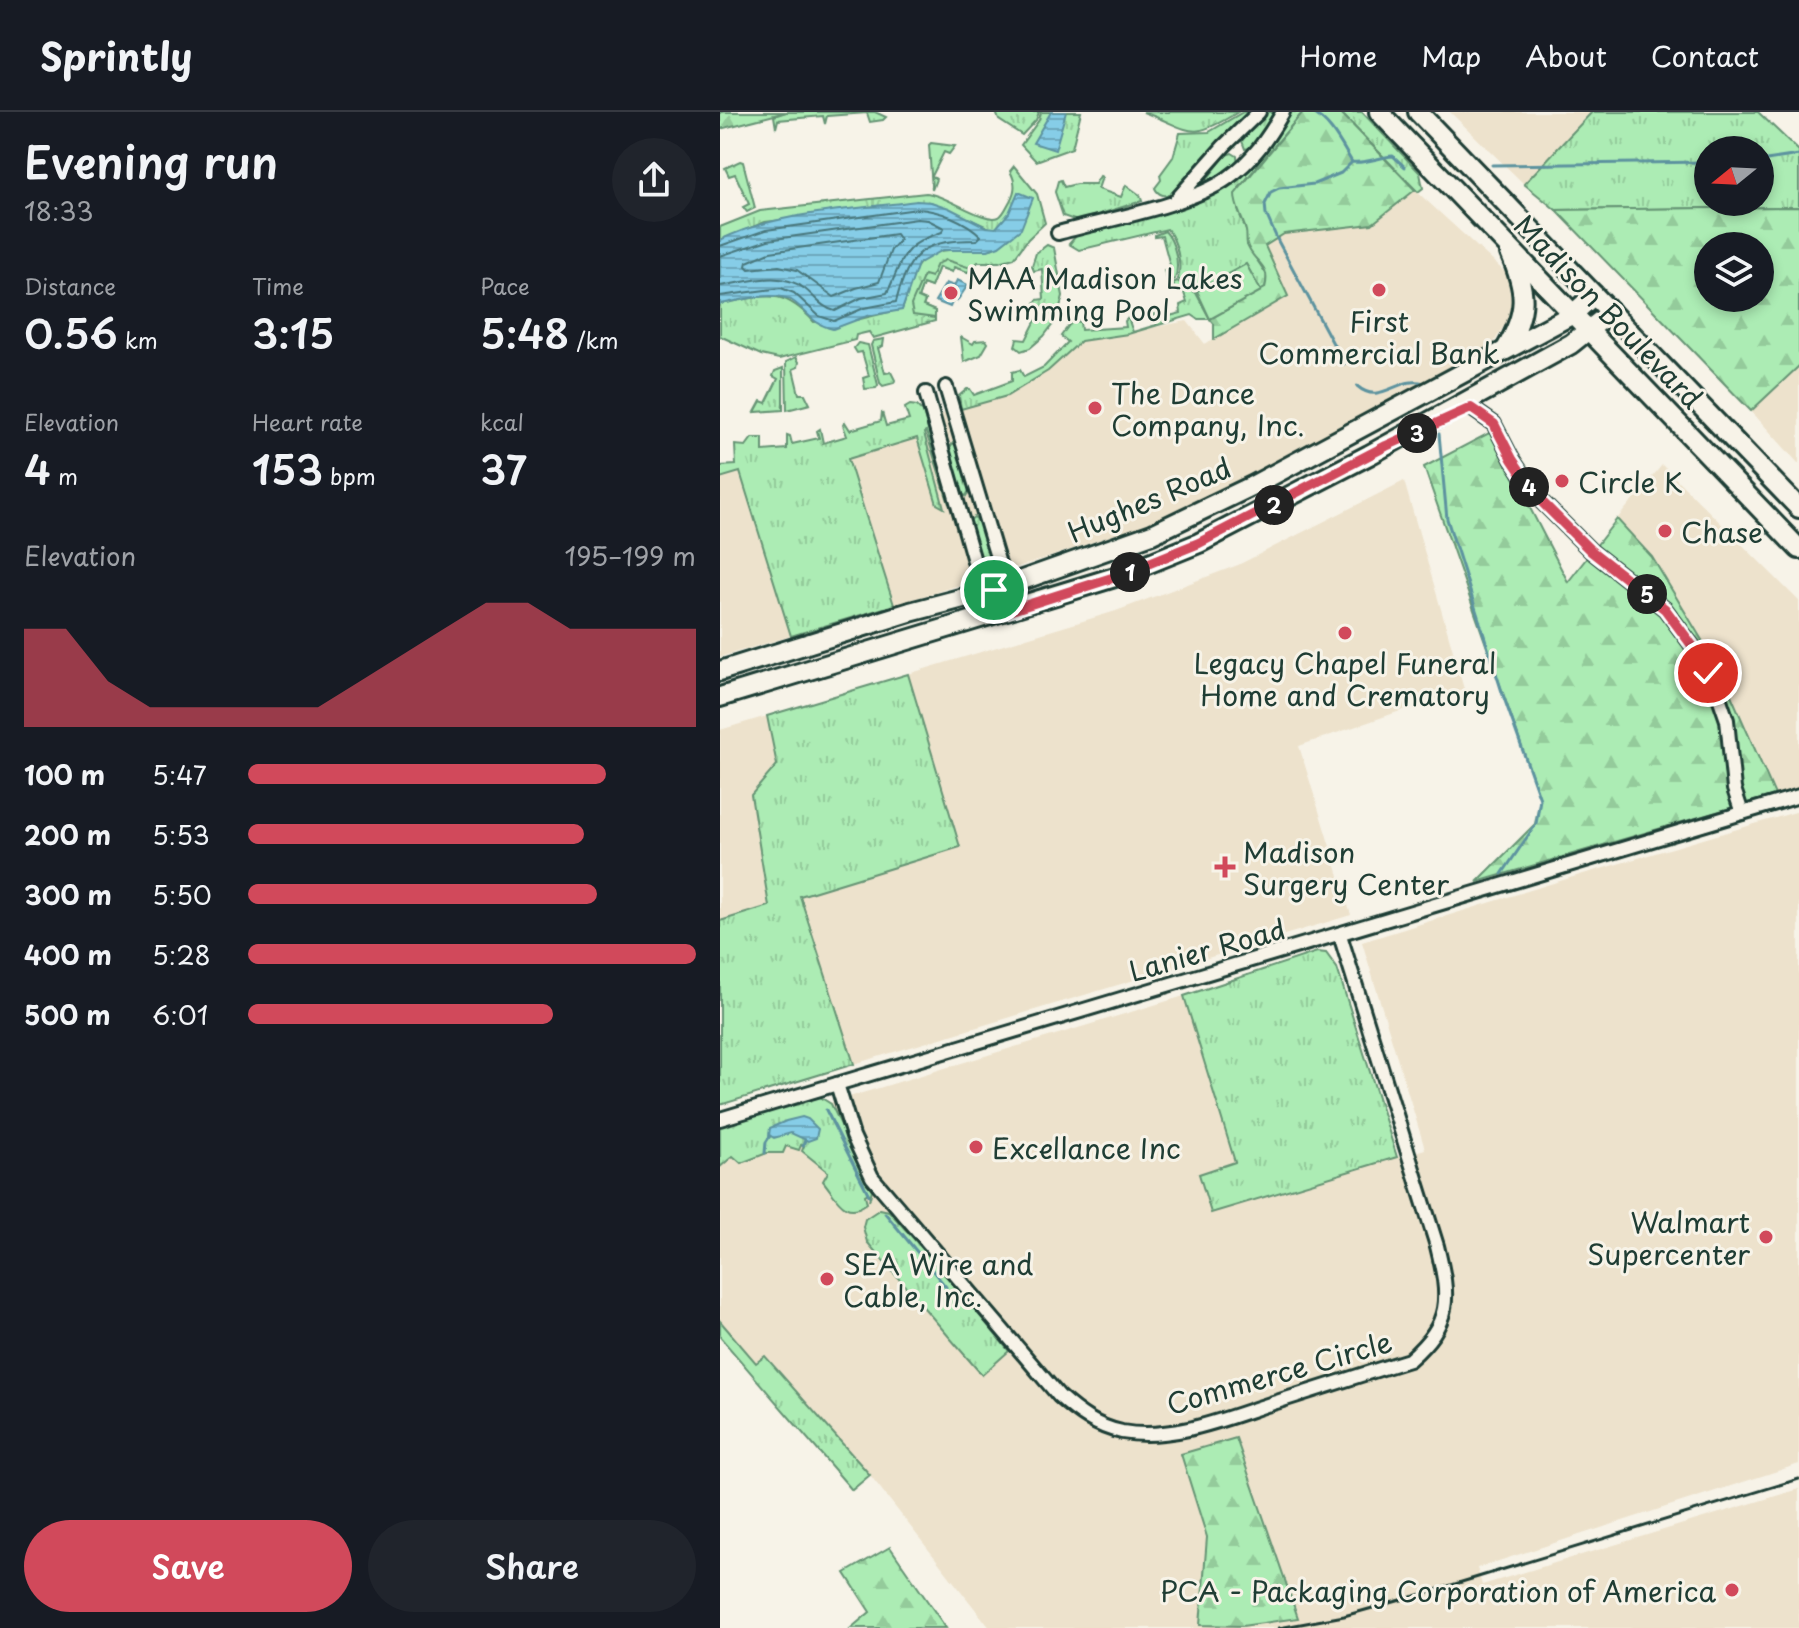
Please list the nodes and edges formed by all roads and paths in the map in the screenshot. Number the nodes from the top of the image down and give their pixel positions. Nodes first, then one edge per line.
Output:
1 (1259, 112) edge
2 (1283, 112) edge
3 (1379, 112) edge
4 (1418, 112) edge
5 (1230, 140) junction
6 (1251, 158) junction
7 (1175, 201) junction
8 (1058, 233) dead end
9 (1507, 246) junction
10 (1594, 295) junction
11 (1611, 312) junction
12 (1573, 314) junction
13 (1590, 331) junction
14 (1505, 350) junction
15 (1626, 368) junction
16 (946, 387) dead end
17 (926, 393) dead end
18 (1471, 408) junction
19 (960, 434) junction
20 (939, 440) junction
21 (1386, 446) junction
22 (1799, 508) edge
23 (1799, 549) edge
24 (994, 590) junction
25 (1002, 613) junction
26 (720, 671) edge
27 (720, 697) edge
28 (1799, 796) edge
29 (1742, 813) junction
30 (1340, 935) junction
31 (837, 1084) junction
32 (720, 1119) edge

1 - 5 street
2 - 6 street
3 - 9 main road, Madison Boulevard
4 - 10 main road, Madison Boulevard
5 - 6 street
5 - 7 street
6 - 7 street
7 - 8 street
9 - 12 main road, Madison Boulevard
9 - 14 main road
10 - 11 main road, Madison Boulevard
10 - 12 main road, Hughes Road
11 - 13 main road, Hughes Road
11 - 22 main road, Madison Boulevard
12 - 13 main road, Madison Boulevard
12 - 14 main road, Hughes Road
13 - 15 main road, Madison Boulevard
13 - 21 main road, Hughes Road
14 - 24 main road, Hughes Road
15 - 18 main road
15 - 23 main road, Madison Boulevard
16 - 19 street
17 - 20 street
18 - 21 main road
18 - 29 street
19 - 20 street
19 - 24 street
20 - 24 street
21 - 25 main road, Hughes Road
24 - 25 street
24 - 26 main road, Hughes Road
25 - 27 main road, Hughes Road
28 - 29 street, Lanier Road
29 - 30 street, Lanier Road
30 - 31 street, Lanier Road
30 - 31 street, Commerce Circle
31 - 32 street, Lanier Road

